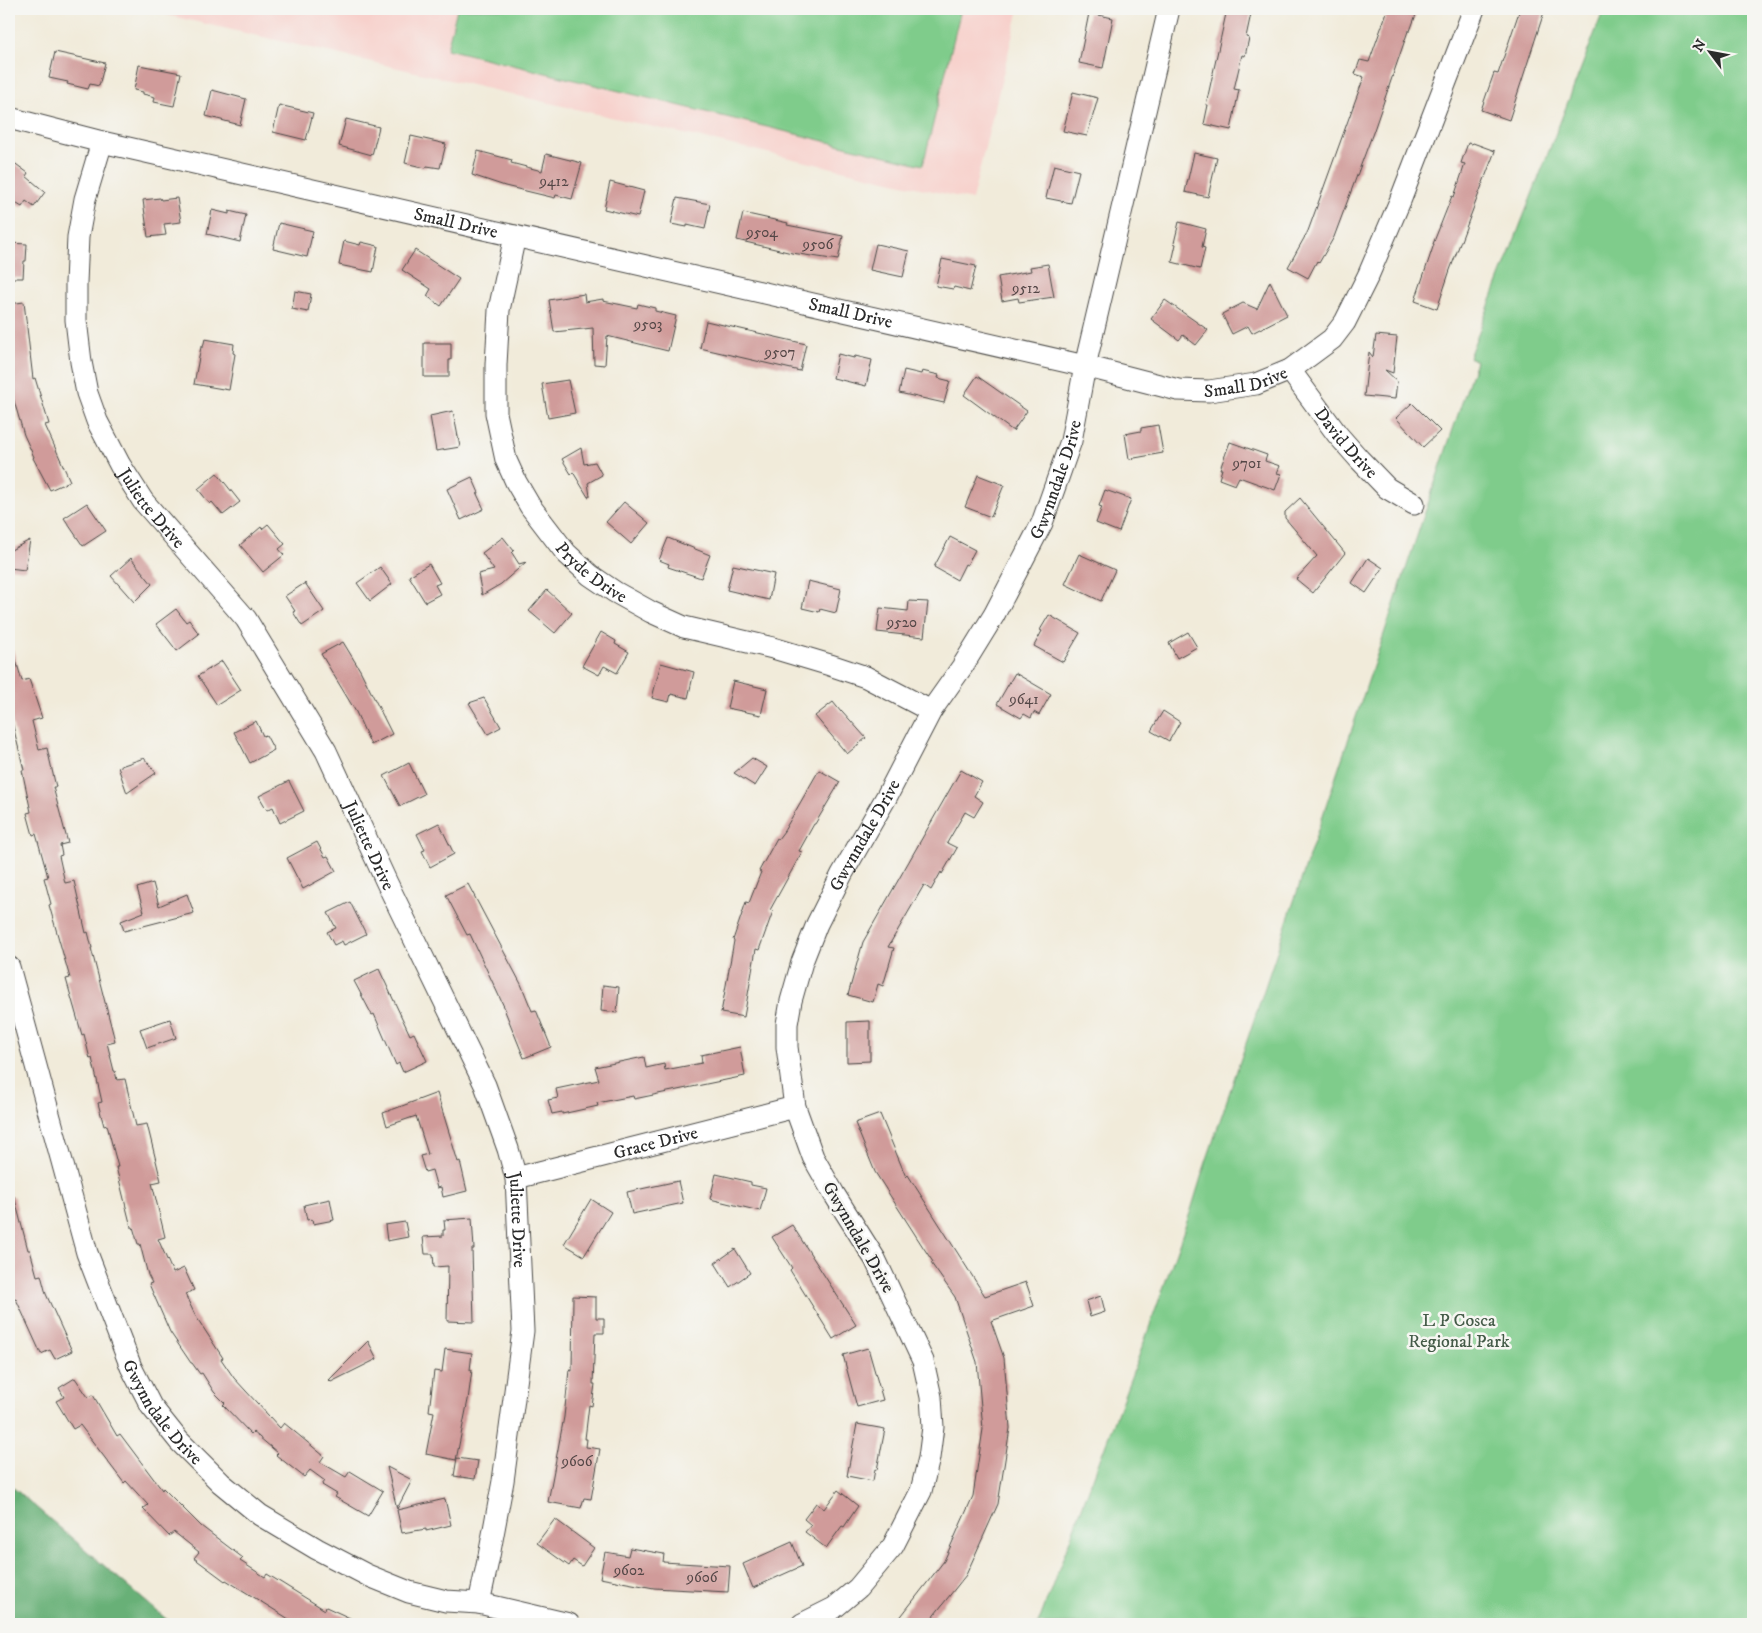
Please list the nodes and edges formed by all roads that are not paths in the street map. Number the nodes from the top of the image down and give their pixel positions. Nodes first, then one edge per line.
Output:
1 (1169, 9) edge
2 (1474, 9) edge
3 (9, 118) edge
4 (102, 142) junction
5 (515, 236) junction
6 (1085, 366) junction
7 (1290, 370) junction
8 (1414, 504) dead end
9 (931, 711) junction
10 (9, 966) edge
11 (795, 1107) junction
12 (516, 1178) junction
13 (479, 1603) junction
14 (569, 1624) edge
15 (802, 1624) edge

1 - 6 street, Gwynndale Drive
2 - 7 street, Small Drive
3 - 4 street, Small Drive
4 - 5 street, Small Drive
4 - 12 street, Juliette Drive
5 - 6 street, Small Drive
5 - 9 street, Pryde Drive
6 - 7 street, Small Drive
6 - 9 street, Gwynndale Drive
7 - 8 street, David Drive
9 - 11 street, Gwynndale Drive
10 - 13 street, Gwynndale Drive
11 - 12 street, Grace Drive
11 - 15 street, Gwynndale Drive
12 - 13 street, Juliette Drive
13 - 14 street, Gwynndale Drive

